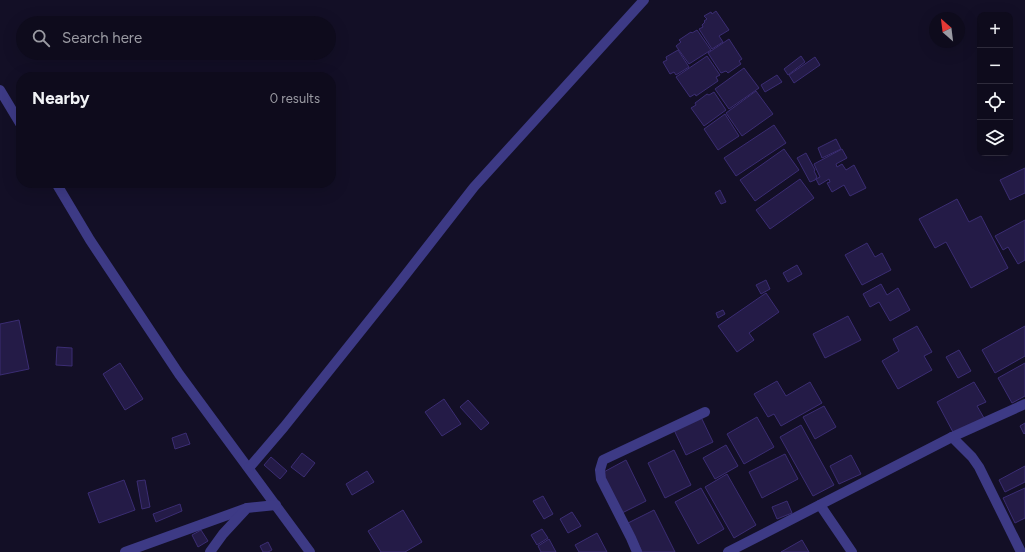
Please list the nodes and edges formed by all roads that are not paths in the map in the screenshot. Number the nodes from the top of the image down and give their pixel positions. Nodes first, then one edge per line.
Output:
1 (644, 0) edge
2 (0, 90) edge
3 (16, 117) edge
4 (59, 188) edge
5 (1025, 404) edge
6 (705, 412) dead end
7 (952, 437) junction
8 (249, 468) junction
9 (276, 505) junction
10 (820, 505) junction
11 (247, 508) junction
12 (125, 552) edge
13 (210, 552) edge
14 (310, 552) edge
15 (637, 552) edge
16 (728, 552) edge
17 (852, 552) edge
18 (1021, 552) edge

1 - 8 street
2 - 3 street
4 - 8 street
5 - 7 street
6 - 15 street
7 - 10 street
7 - 18 street
8 - 9 street
9 - 11 street
9 - 14 street
10 - 16 street
10 - 17 street
11 - 12 street
11 - 13 street

